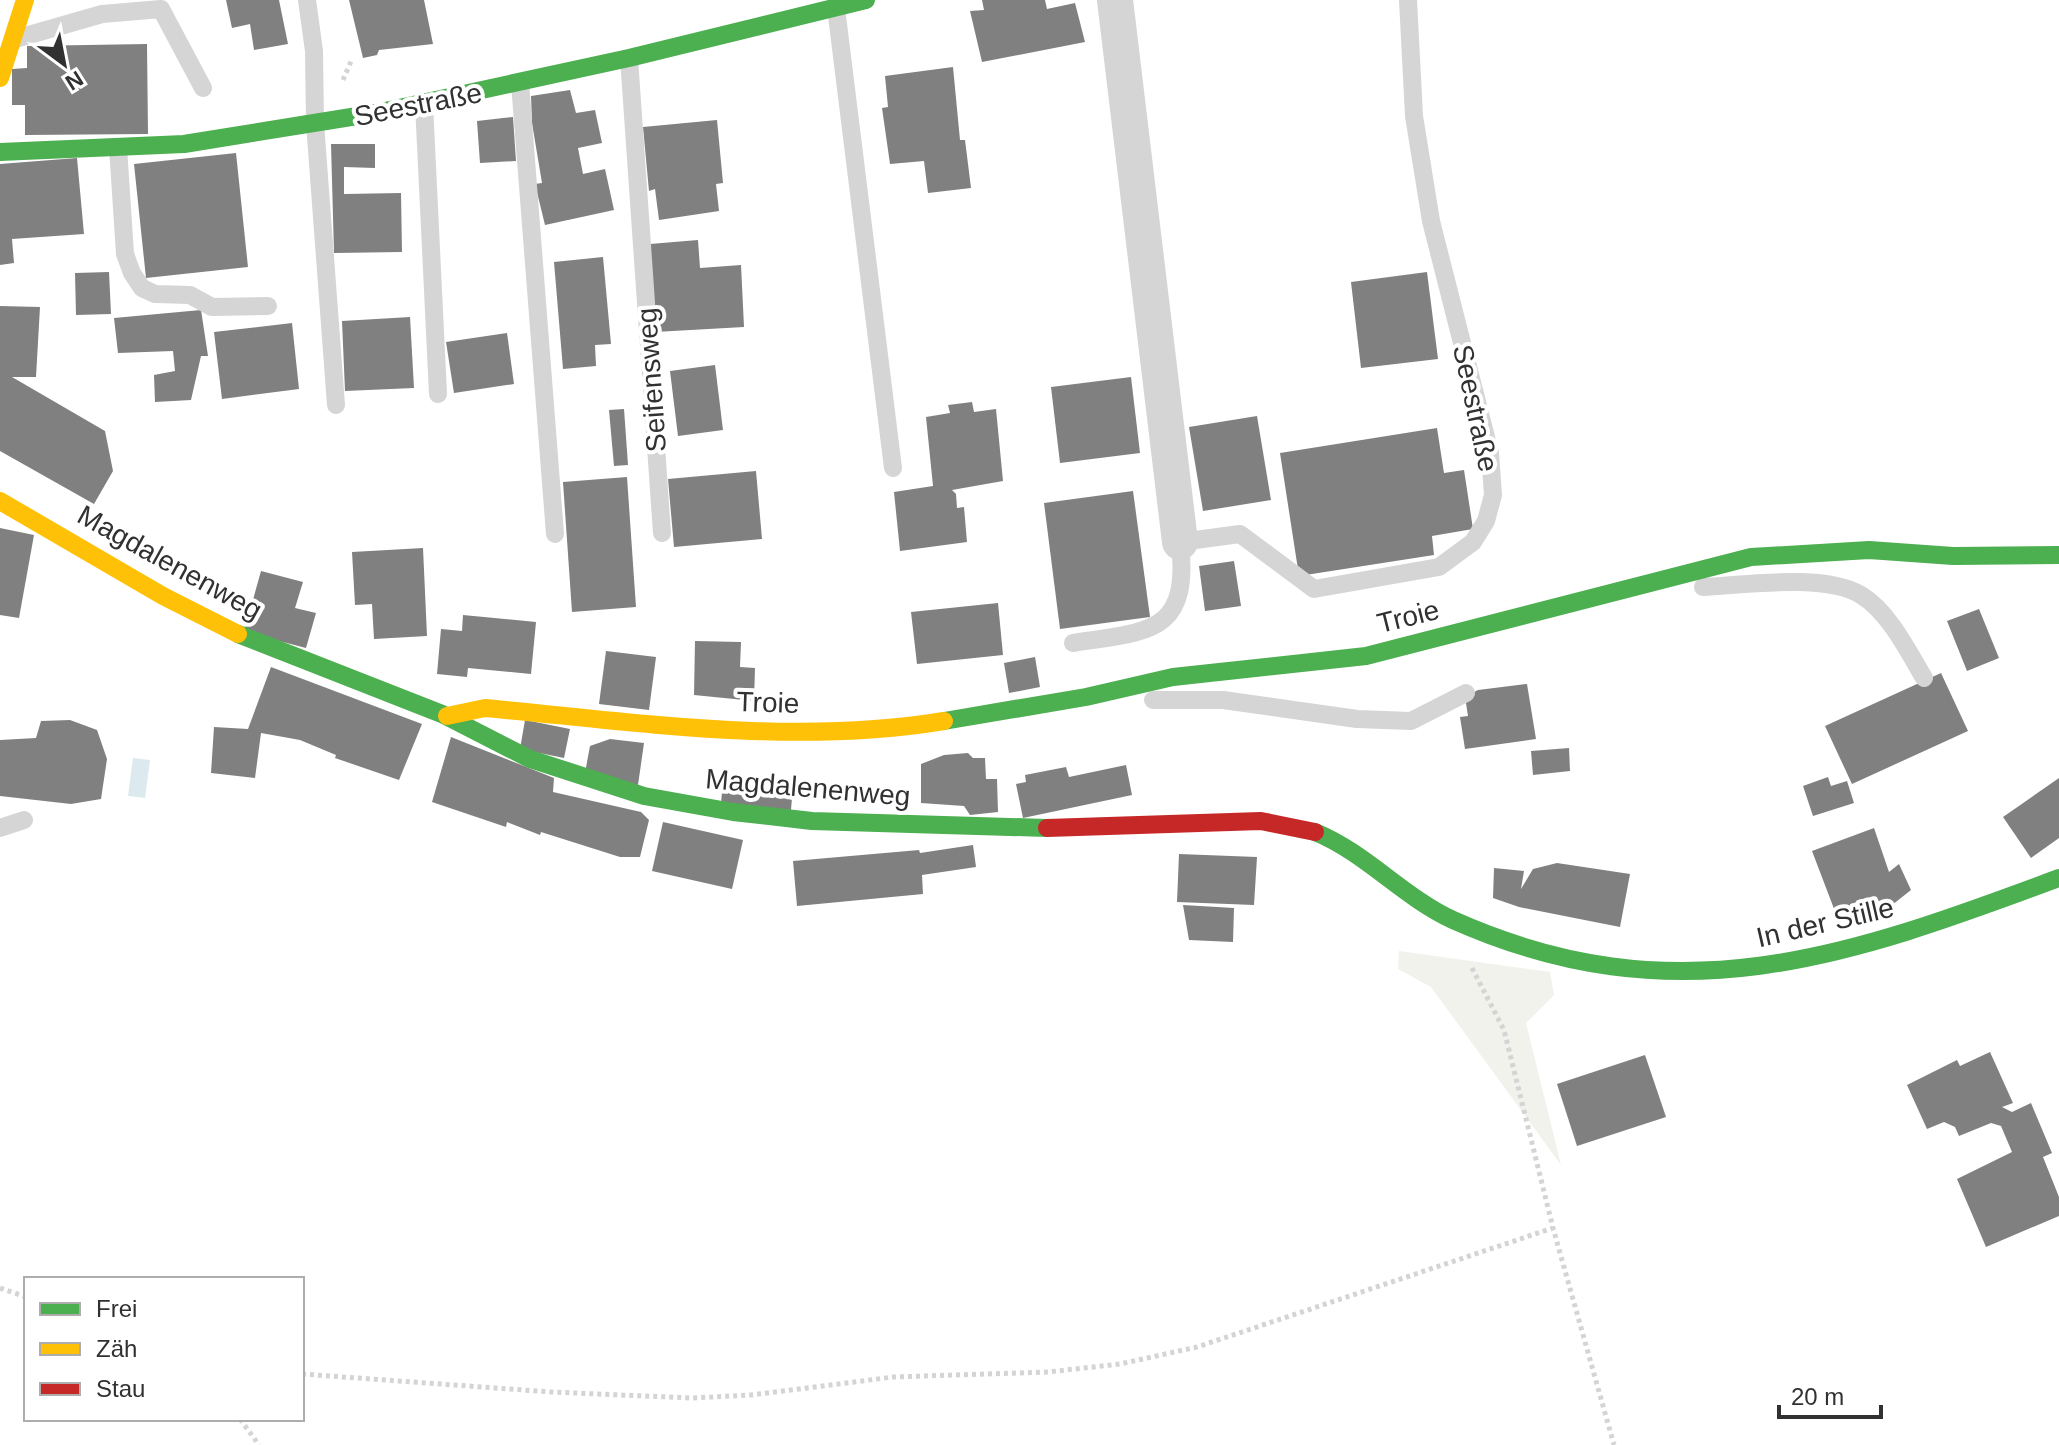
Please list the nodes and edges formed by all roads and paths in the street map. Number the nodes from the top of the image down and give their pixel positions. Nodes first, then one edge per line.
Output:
1 (25, 0) edge
2 (307, 0) edge
3 (866, 0) edge
4 (1115, 0) edge
5 (1408, 0) edge
6 (836, 8) junction
7 (15, 39) junction
8 (629, 58) junction
9 (0, 78) edge
10 (520, 83) junction
11 (203, 88) dead end
12 (424, 104) junction
13 (315, 123) junction
14 (118, 147) junction
15 (0, 152) edge
16 (268, 306) dead end
17 (438, 394) dead end
18 (336, 405) dead end
19 (893, 468) dead end
20 (0, 501) edge
21 (662, 533) dead end
22 (555, 534) dead end
23 (1180, 542) junction
24 (2059, 555) edge
25 (1645, 583) junction
26 (1073, 643) dead end
27 (1924, 678) dead end
28 (1466, 693) dead end
29 (1086, 697) junction
30 (447, 716) junction
31 (24, 820) dead end
32 (0, 828) edge
33 (2059, 878) edge
34 (1450, 920) junction
35 (1550, 950) joint
36 (1553, 1228) junction
37 (0, 1288) edge
38 (24, 1296) edge
39 (304, 1374) edge
40 (241, 1421) edge
41 (259, 1445) edge
42 (1614, 1445) edge

1 - 7 street
2 - 13 lane, Seestraße
3 - 6 street, Seestraße
4 - 23 street
5 - 23 lane, Seestraße
6 - 8 street, Seestraße
6 - 19 lane
7 - 9 street
7 - 11 lane
8 - 10 street, Seestraße
8 - 21 lane, Seifensweg
10 - 12 street, Seestraße
10 - 22 lane, Seestraße
12 - 13 street, Seestraße
12 - 17 lane
13 - 14 street, Seestraße
13 - 18 lane, Seestraße
14 - 15 street, Seestraße
14 - 16 lane
20 - 30 street, Magdalenenweg
23 - 26 lane
24 - 25 street, Troie
25 - 27 lane, Troie
25 - 29 street, Troie
28 - 29 lane, Troie
29 - 30 street, Troie
30 - 34 street, Magdalenenweg
31 - 32 lane
33 - 35 street, In der Stille
34 - 35 street, Magdalenenweg
34 - 36 path
36 - 39 path
36 - 42 path
37 - 38 path
40 - 41 path

